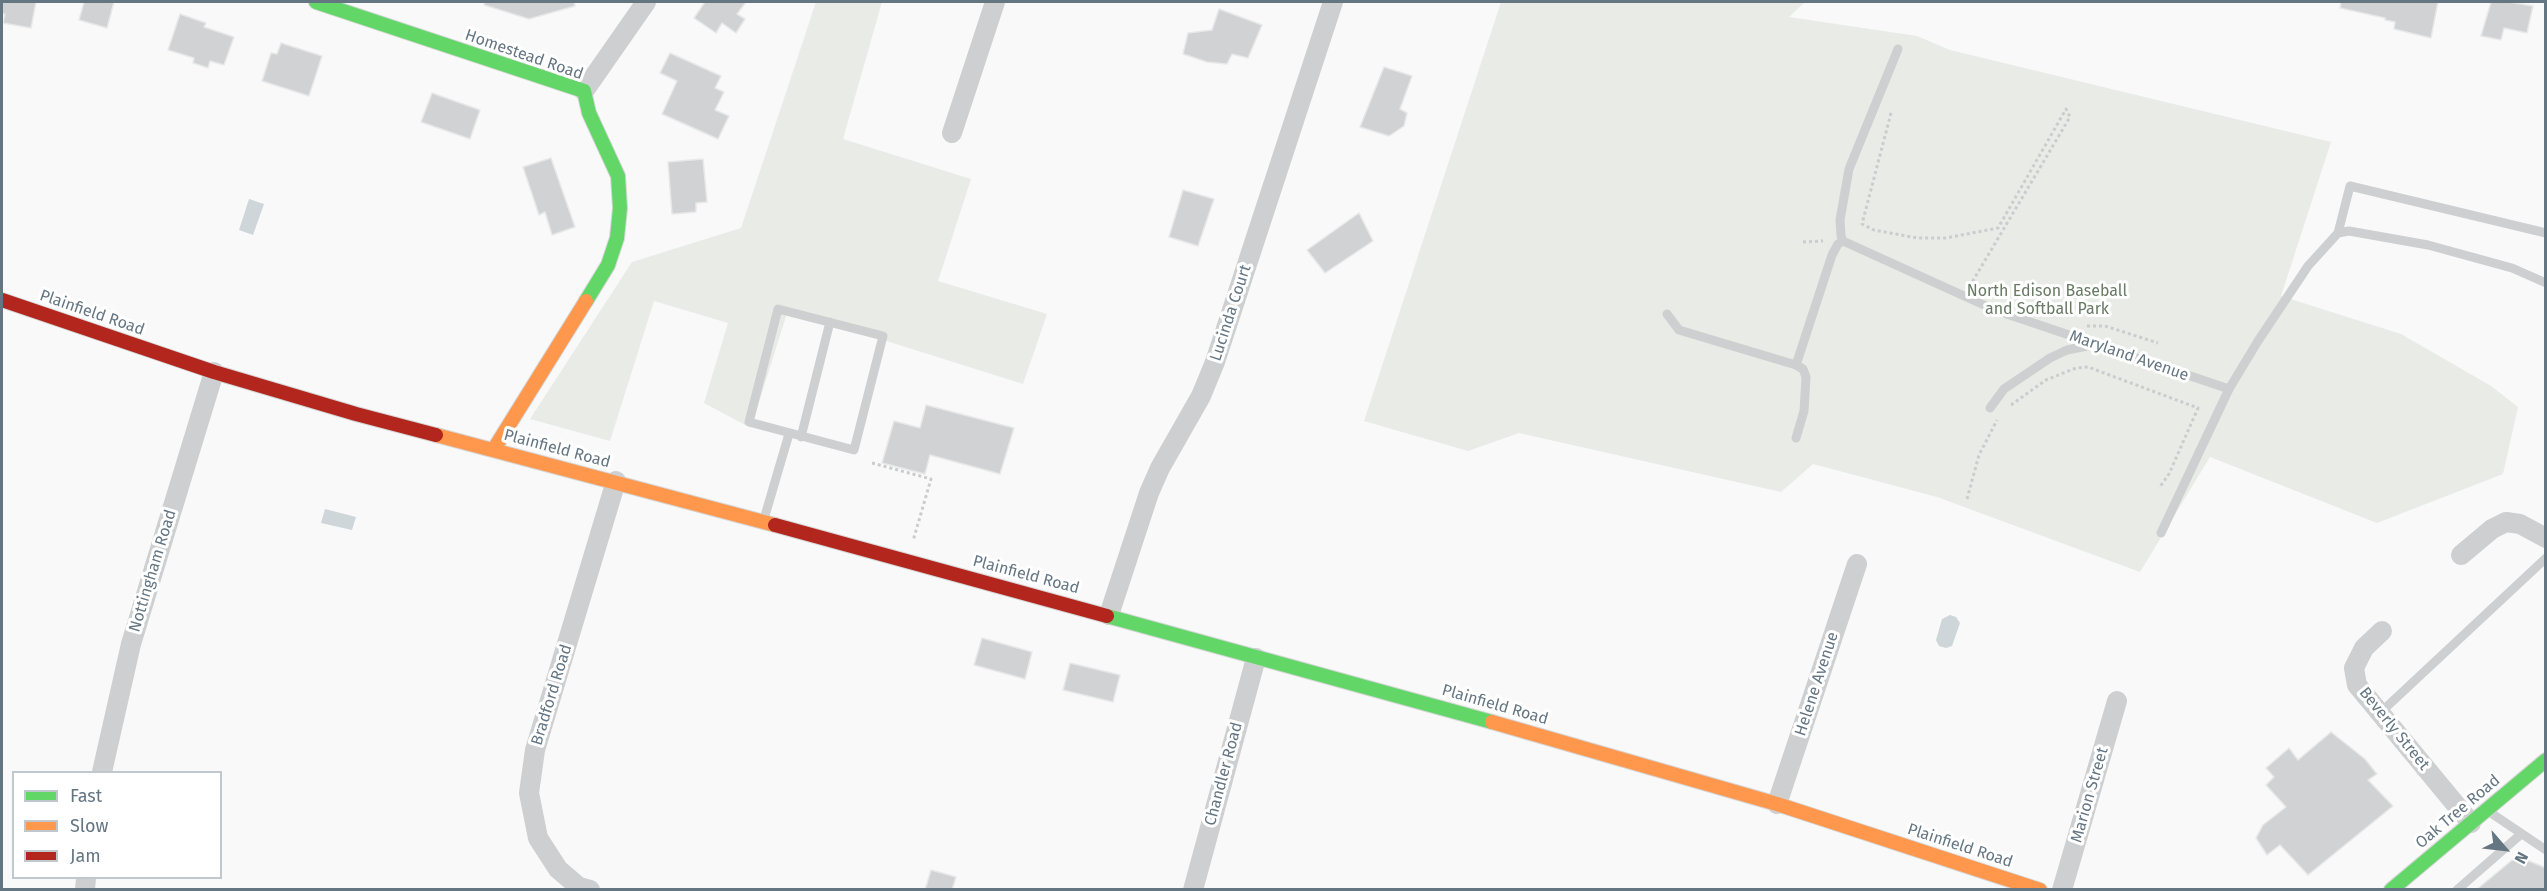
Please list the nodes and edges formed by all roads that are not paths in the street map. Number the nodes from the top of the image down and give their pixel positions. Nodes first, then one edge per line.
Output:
1 (315, 2) edge
2 (646, 2) edge
3 (995, 2) edge
4 (1333, 2) edge
5 (1898, 49) dead end
6 (584, 91) junction
7 (952, 133) dead end
8 (2338, 233) junction
9 (2546, 233) edge
10 (1843, 240) junction
11 (2546, 283) edge
12 (2, 300) edge
13 (1667, 314) dead end
14 (830, 322) junction
15 (2094, 344) junction
16 (1796, 365) junction
17 (214, 372) junction
18 (2229, 389) junction
19 (1990, 408) dead end
20 (789, 434) junction
21 (801, 437) junction
22 (1796, 438) dead end
23 (494, 449) junction
24 (616, 481) junction
25 (763, 521) junction
26 (2161, 533) dead end
27 (2546, 538) edge
28 (2461, 555) dead end
29 (2546, 558) edge
30 (1857, 564) dead end
31 (1109, 615) junction
32 (2382, 631) dead end
33 (1256, 658) junction
34 (2117, 701) dead end
35 (2380, 713) junction
36 (2543, 767) edge
37 (102, 771) edge
38 (1777, 804) junction
39 (2486, 810) junction
40 (2471, 823) junction
41 (2520, 835) junction
42 (2546, 850) edge
43 (590, 890) edge
44 (1193, 890) edge
45 (2040, 890) edge
46 (2062, 890) edge
47 (2391, 890) edge
48 (2457, 890) edge

1 - 6 street, Homestead Road
2 - 6 street
3 - 7 street
4 - 31 street, Lucinda Court
5 - 10 lane
6 - 23 street, Homestead Road
8 - 9 lane
8 - 11 lane
8 - 18 lane
10 - 15 lane, Maryland Avenue
10 - 16 lane
12 - 17 street, Plainfield Road
13 - 16 lane
14 - 20 lane
14 - 21 lane
14 - 21 lane
15 - 18 lane, Maryland Avenue
15 - 19 lane
16 - 22 lane
17 - 23 street, Plainfield Road
17 - 37 street, Nottingham Road
18 - 26 lane
20 - 21 lane
20 - 25 lane
23 - 24 street, Plainfield Road
24 - 25 street, Plainfield Road
24 - 43 street, Bradford Road
25 - 31 street, Plainfield Road
27 - 28 street
29 - 35 lane
30 - 38 street, Helene Avenue
31 - 33 street, Plainfield Road
32 - 35 street, Beverly Street
33 - 38 street, Plainfield Road
33 - 44 street, Chandler Road
34 - 46 street, Marion Street
35 - 40 street, Beverly Street
36 - 39 street, Oak Tree Road
38 - 45 street, Plainfield Road
39 - 40 street, Oak Tree Road
39 - 41 lane
40 - 47 street, Oak Tree Road
41 - 42 lane
41 - 48 lane

